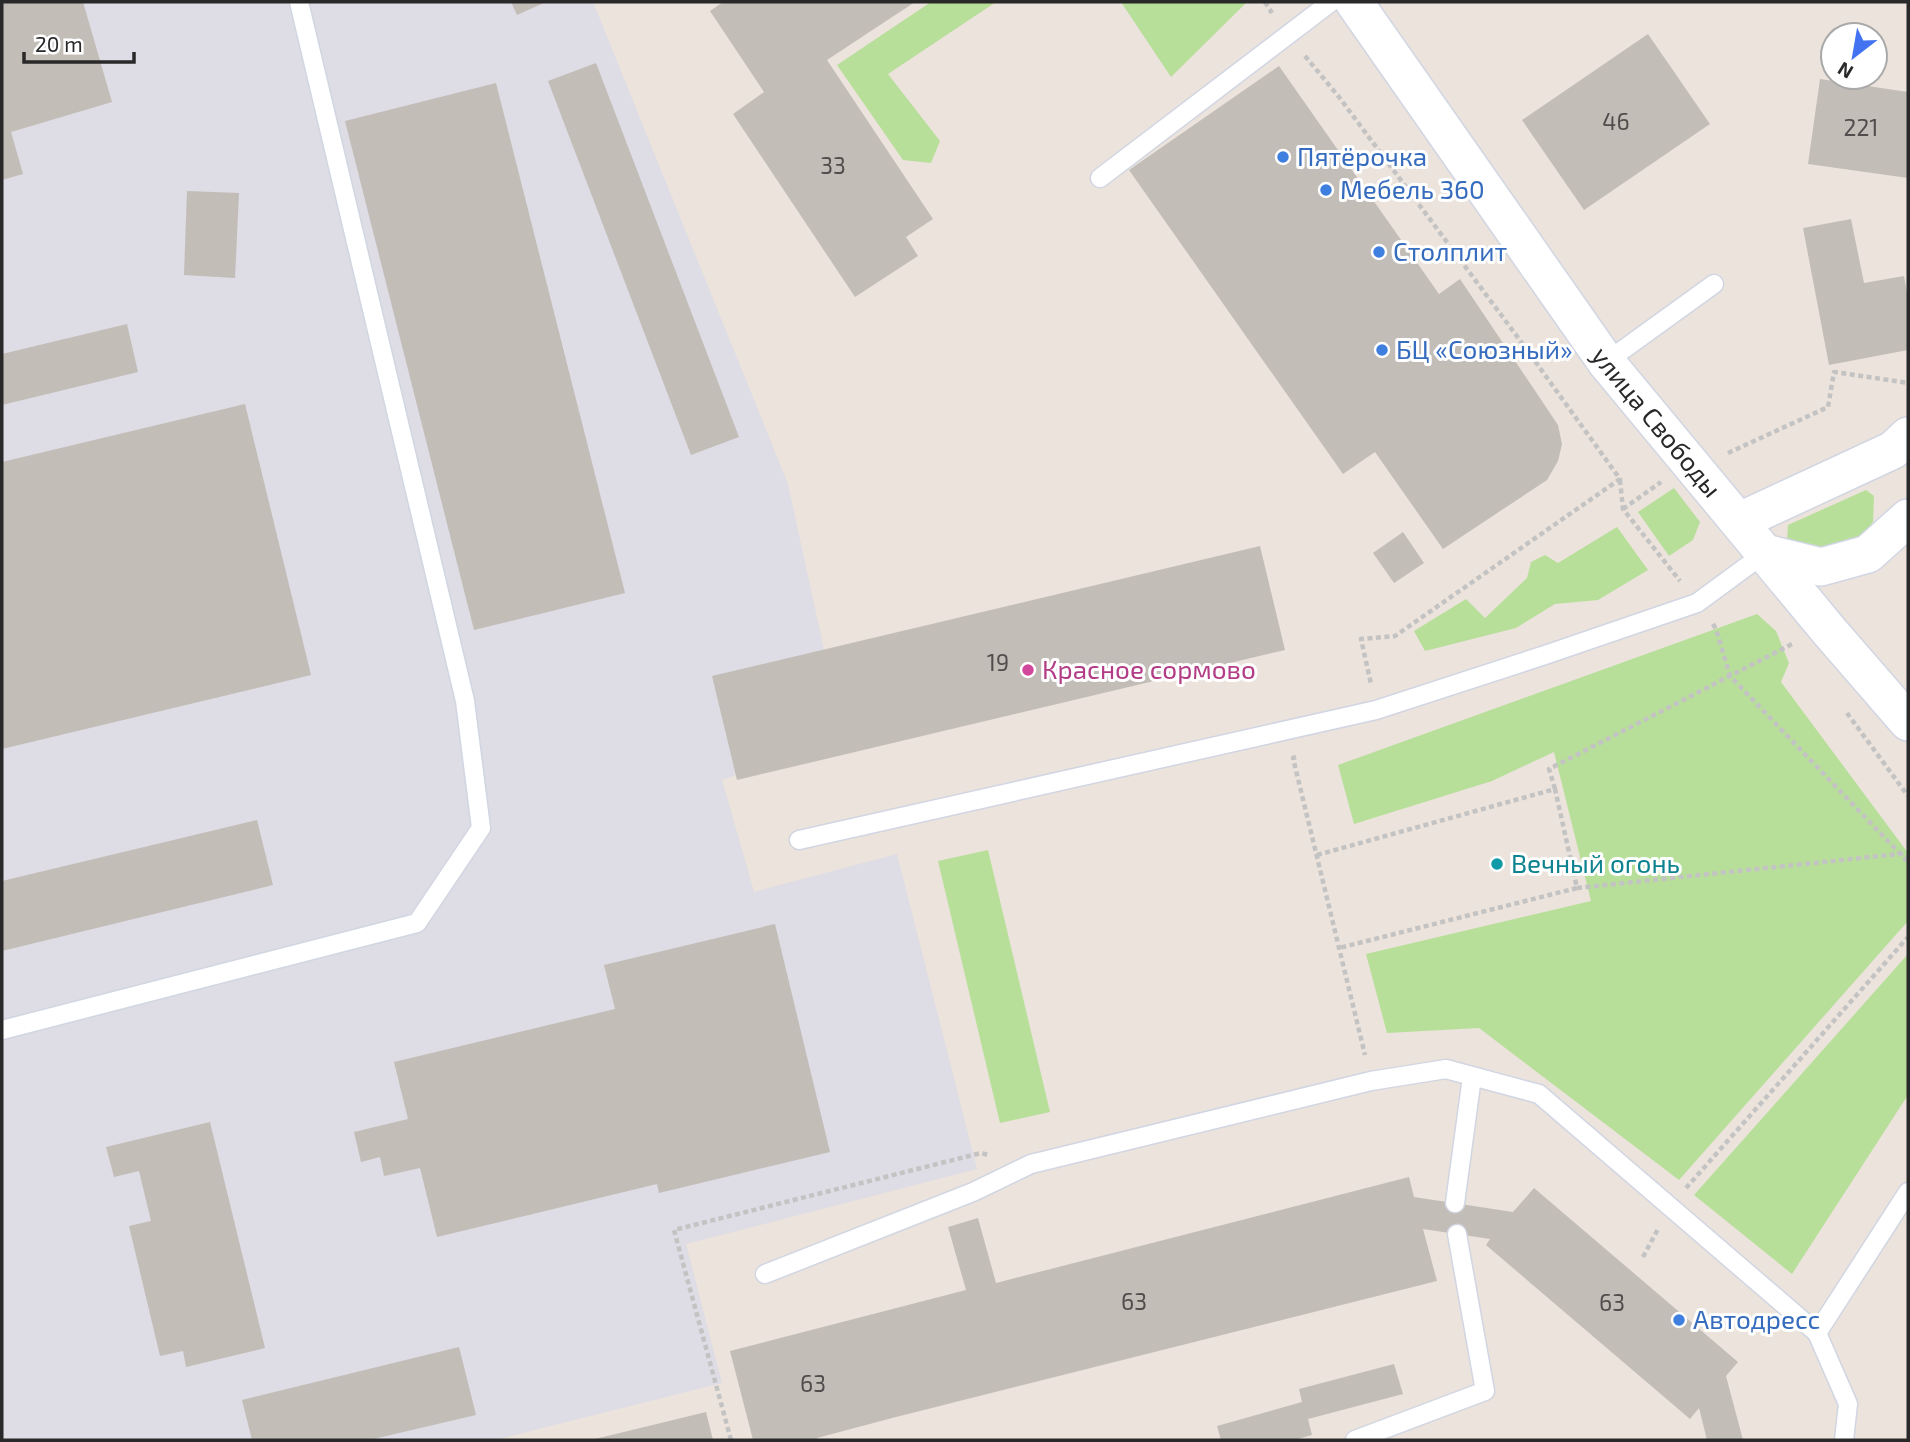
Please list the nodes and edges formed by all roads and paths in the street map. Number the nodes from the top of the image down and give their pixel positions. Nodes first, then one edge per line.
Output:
1 (299, 2) edge
2 (1265, 2) edge
3 (1331, 2) edge
4 (1354, 2) edge
5 (1287, 35) junction
6 (1100, 178) dead end
7 (1714, 284) dead end
8 (1606, 362) junction
9 (1908, 383) edge
10 (1908, 436) edge
11 (1688, 462) junction
12 (1620, 480) junction
13 (1623, 509) junction
14 (1908, 518) edge
15 (1740, 521) junction
16 (1765, 553) junction
17 (1697, 603) junction
18 (1716, 629) dead end
19 (1803, 653) dead end
20 (1730, 676) junction
21 (1844, 708) dead end
22 (1376, 710) junction
23 (1908, 722) edge
24 (1306, 754) dead end
25 (1555, 789) junction
26 (1908, 796) edge
27 (799, 840) dead end
28 (1900, 853) junction
29 (1908, 853) edge
30 (1317, 855) junction
31 (1908, 862) edge
32 (1577, 888) junction
33 (1908, 937) edge
34 (1339, 948) junction
35 (2, 1030) edge
36 (1472, 1077) junction
37 (1371, 1081) junction
38 (1908, 1192) edge
39 (1455, 1203) dead end
40 (1670, 1206) junction
41 (1457, 1234) dead end
42 (1643, 1257) dead end
43 (765, 1274) dead end
44 (1817, 1333) junction
45 (1355, 1440) edge
46 (1844, 1440) edge

1 - 35 lane
2 - 5 path
3 - 5 lane
4 - 8 street, улица Свободы
5 - 6 lane
5 - 12 path
7 - 8 lane
8 - 11 street, улица Свободы
9 - 11 path
10 - 15 street
11 - 13 path
11 - 15 street, улица Свободы
12 - 13 path
12 - 22 path
13 - 17 path
14 - 16 street
15 - 16 street, улица Свободы
16 - 17 lane
16 - 23 street, улица Свободы
17 - 22 lane
18 - 20 path
19 - 20 path
20 - 25 path
20 - 28 path
21 - 26 path
22 - 27 lane
24 - 30 path
25 - 30 path
25 - 32 path
28 - 29 path
28 - 31 path
28 - 32 path
30 - 34 path
32 - 34 path
33 - 40 path
34 - 37 path
36 - 37 lane
36 - 39 lane
36 - 40 lane
37 - 43 lane
38 - 44 lane
40 - 42 path
40 - 44 lane
41 - 45 lane
44 - 46 lane

